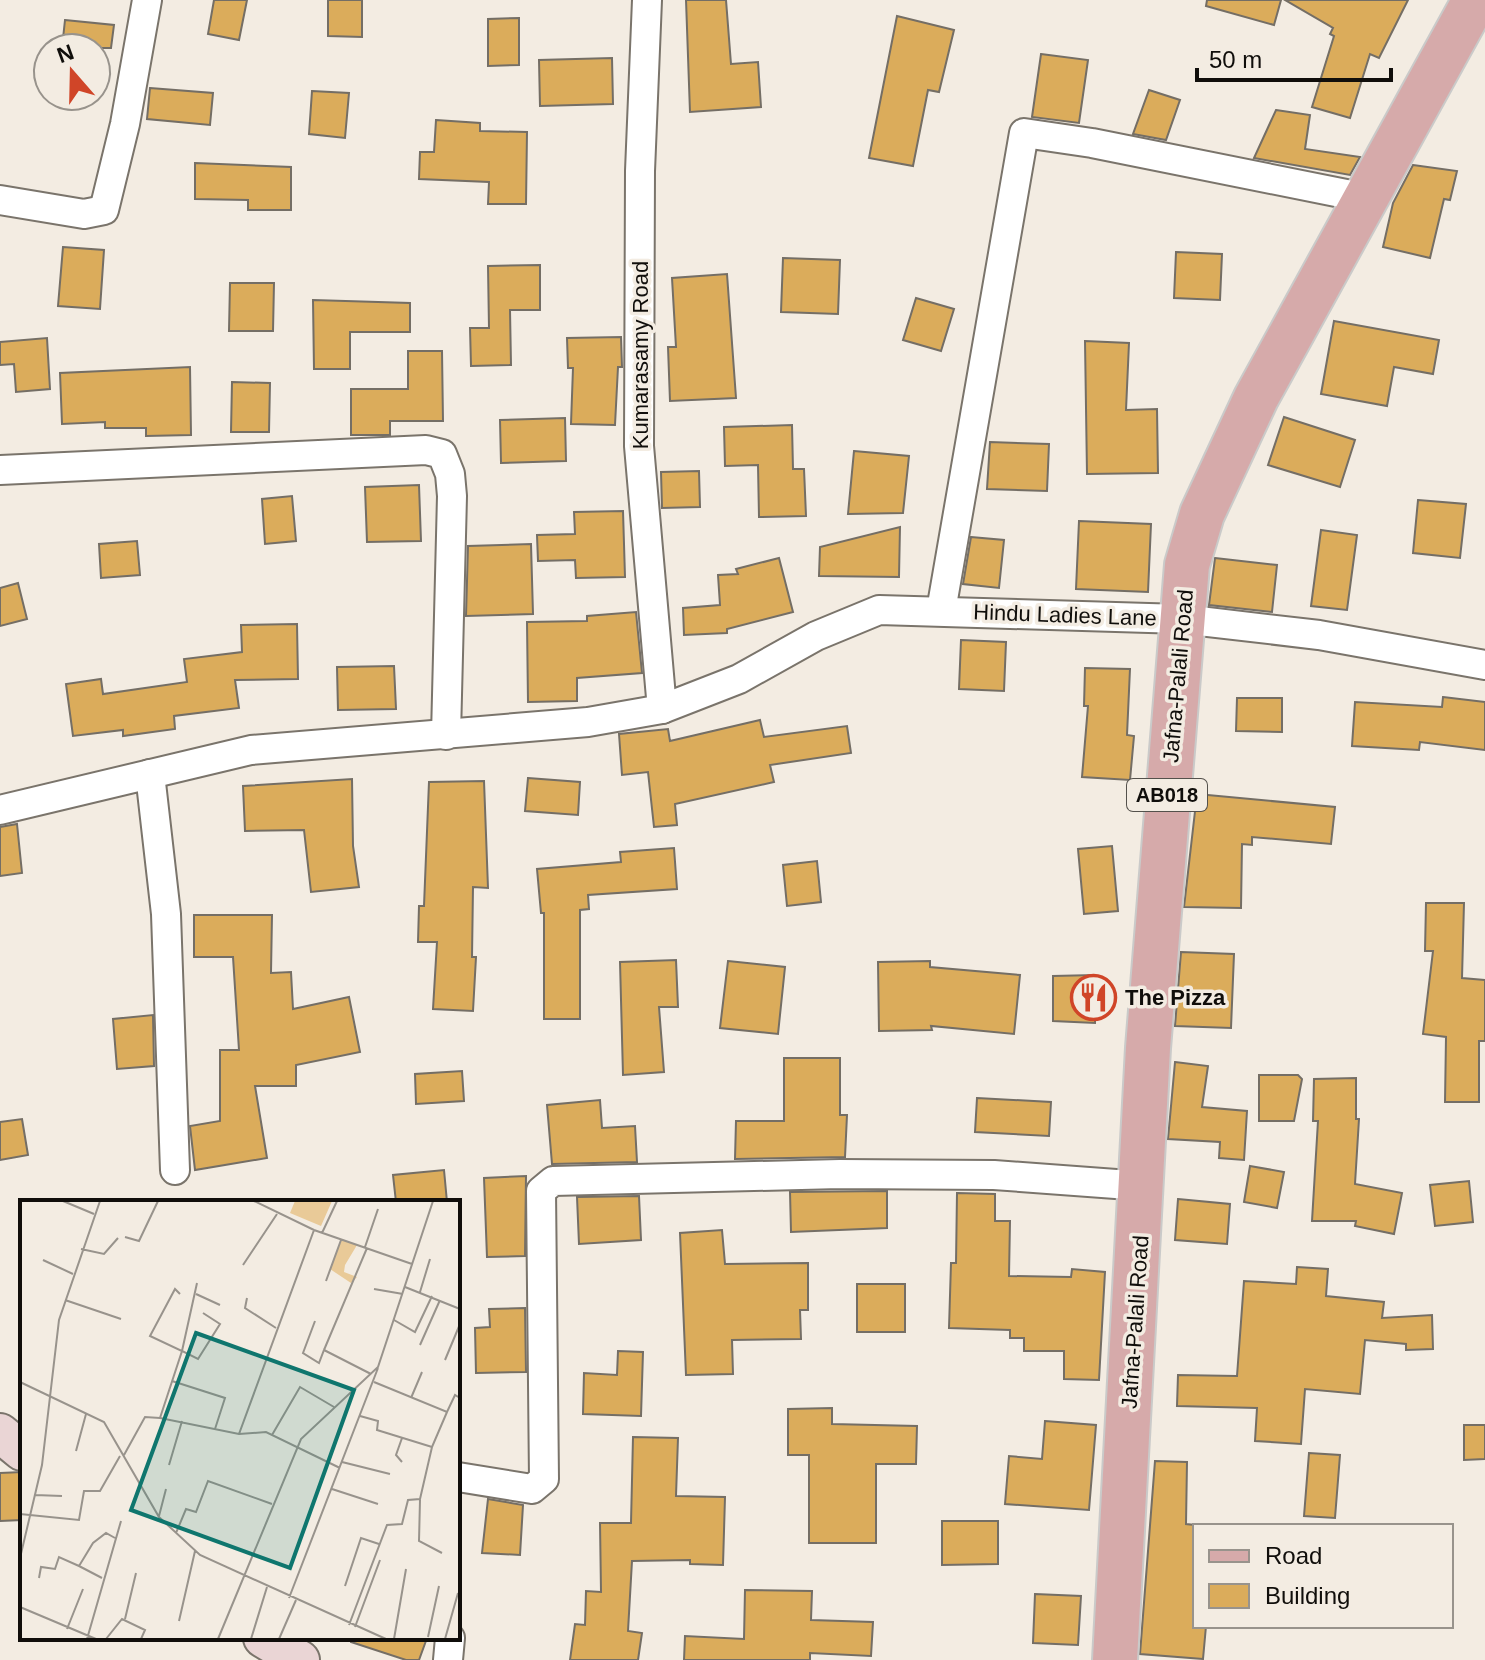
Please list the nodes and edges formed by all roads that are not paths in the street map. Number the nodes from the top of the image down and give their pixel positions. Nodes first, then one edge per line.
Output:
1 (147, 0) edge
2 (647, 0) edge
3 (1475, 0) edge
4 (1366, 198) junction
5 (0, 200) edge
6 (0, 470) edge
7 (941, 611) junction
8 (1182, 619) junction
9 (1485, 665) edge
10 (662, 709) junction
11 (446, 735) junction
12 (150, 774) junction
13 (0, 810) edge
14 (175, 1170) dead end
15 (1143, 1186) junction
16 (0, 1433) edge
17 (20, 1449) edge
18 (460, 1477) edge
19 (266, 1640) edge
20 (450, 1640) edge
21 (300, 1660) edge
22 (448, 1660) edge
23 (1115, 1660) edge

1 - 5 street
2 - 10 street, Kumarasamy Road
3 - 4 main road, Jafna-Palali Road / AB018
4 - 7 street
4 - 8 main road, Jafna-Palali Road / AB018
6 - 11 street
7 - 8 street, Hindu Ladies Lane
7 - 10 street, Hindu Ladies Lane
8 - 9 street, Hindu Ladies Lane
8 - 15 main road, Jafna-Palali Road / AB018
10 - 11 street, Hindu Ladies Lane
11 - 12 street, Hindu Ladies Lane
12 - 13 street, Hindu Ladies Lane
12 - 14 street
15 - 18 street
15 - 23 main road, Jafna-Palali Road / AB018
16 - 17 main road
19 - 21 main road
20 - 22 street

